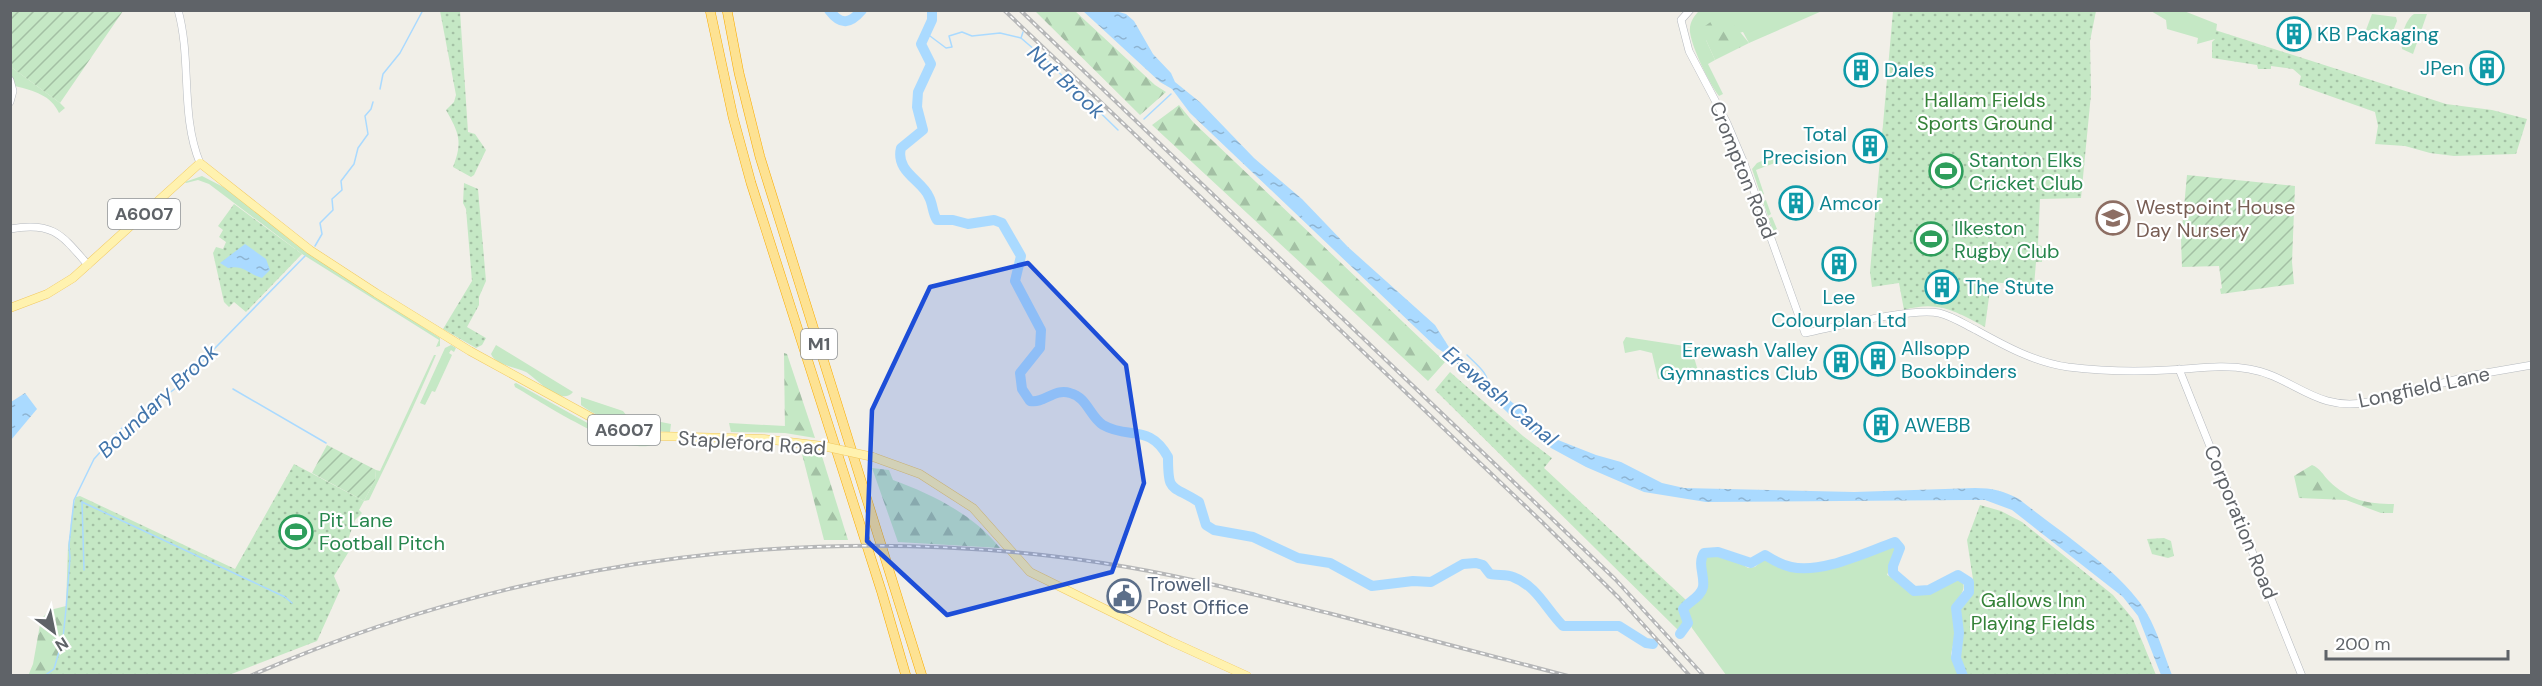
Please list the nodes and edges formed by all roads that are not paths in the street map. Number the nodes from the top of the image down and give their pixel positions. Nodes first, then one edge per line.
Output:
1 (178, 10) edge
2 (710, 10) edge
3 (727, 10) edge
4 (1689, 11) edge
5 (10, 80) edge
6 (10, 102) edge
7 (200, 163) junction
8 (10, 229) edge
9 (88, 265) junction
10 (10, 308) edge
11 (1805, 333) joint
12 (2532, 365) edge
13 (2179, 369) junction
14 (906, 675) edge
15 (922, 675) edge
16 (1247, 675) edge
17 (2302, 675) edge

1 - 7 street
2 - 14 highway, M1
3 - 15 highway, M1
4 - 11 street, Crompton Road
5 - 6 street
7 - 9 main road, A6007
7 - 16 main road, Stapleford Road / A6007, bridge
8 - 9 street
9 - 10 main road, A6007
11 - 13 street, Longfield Lane
12 - 13 street, Longfield Lane
13 - 17 street, Corporation Road

